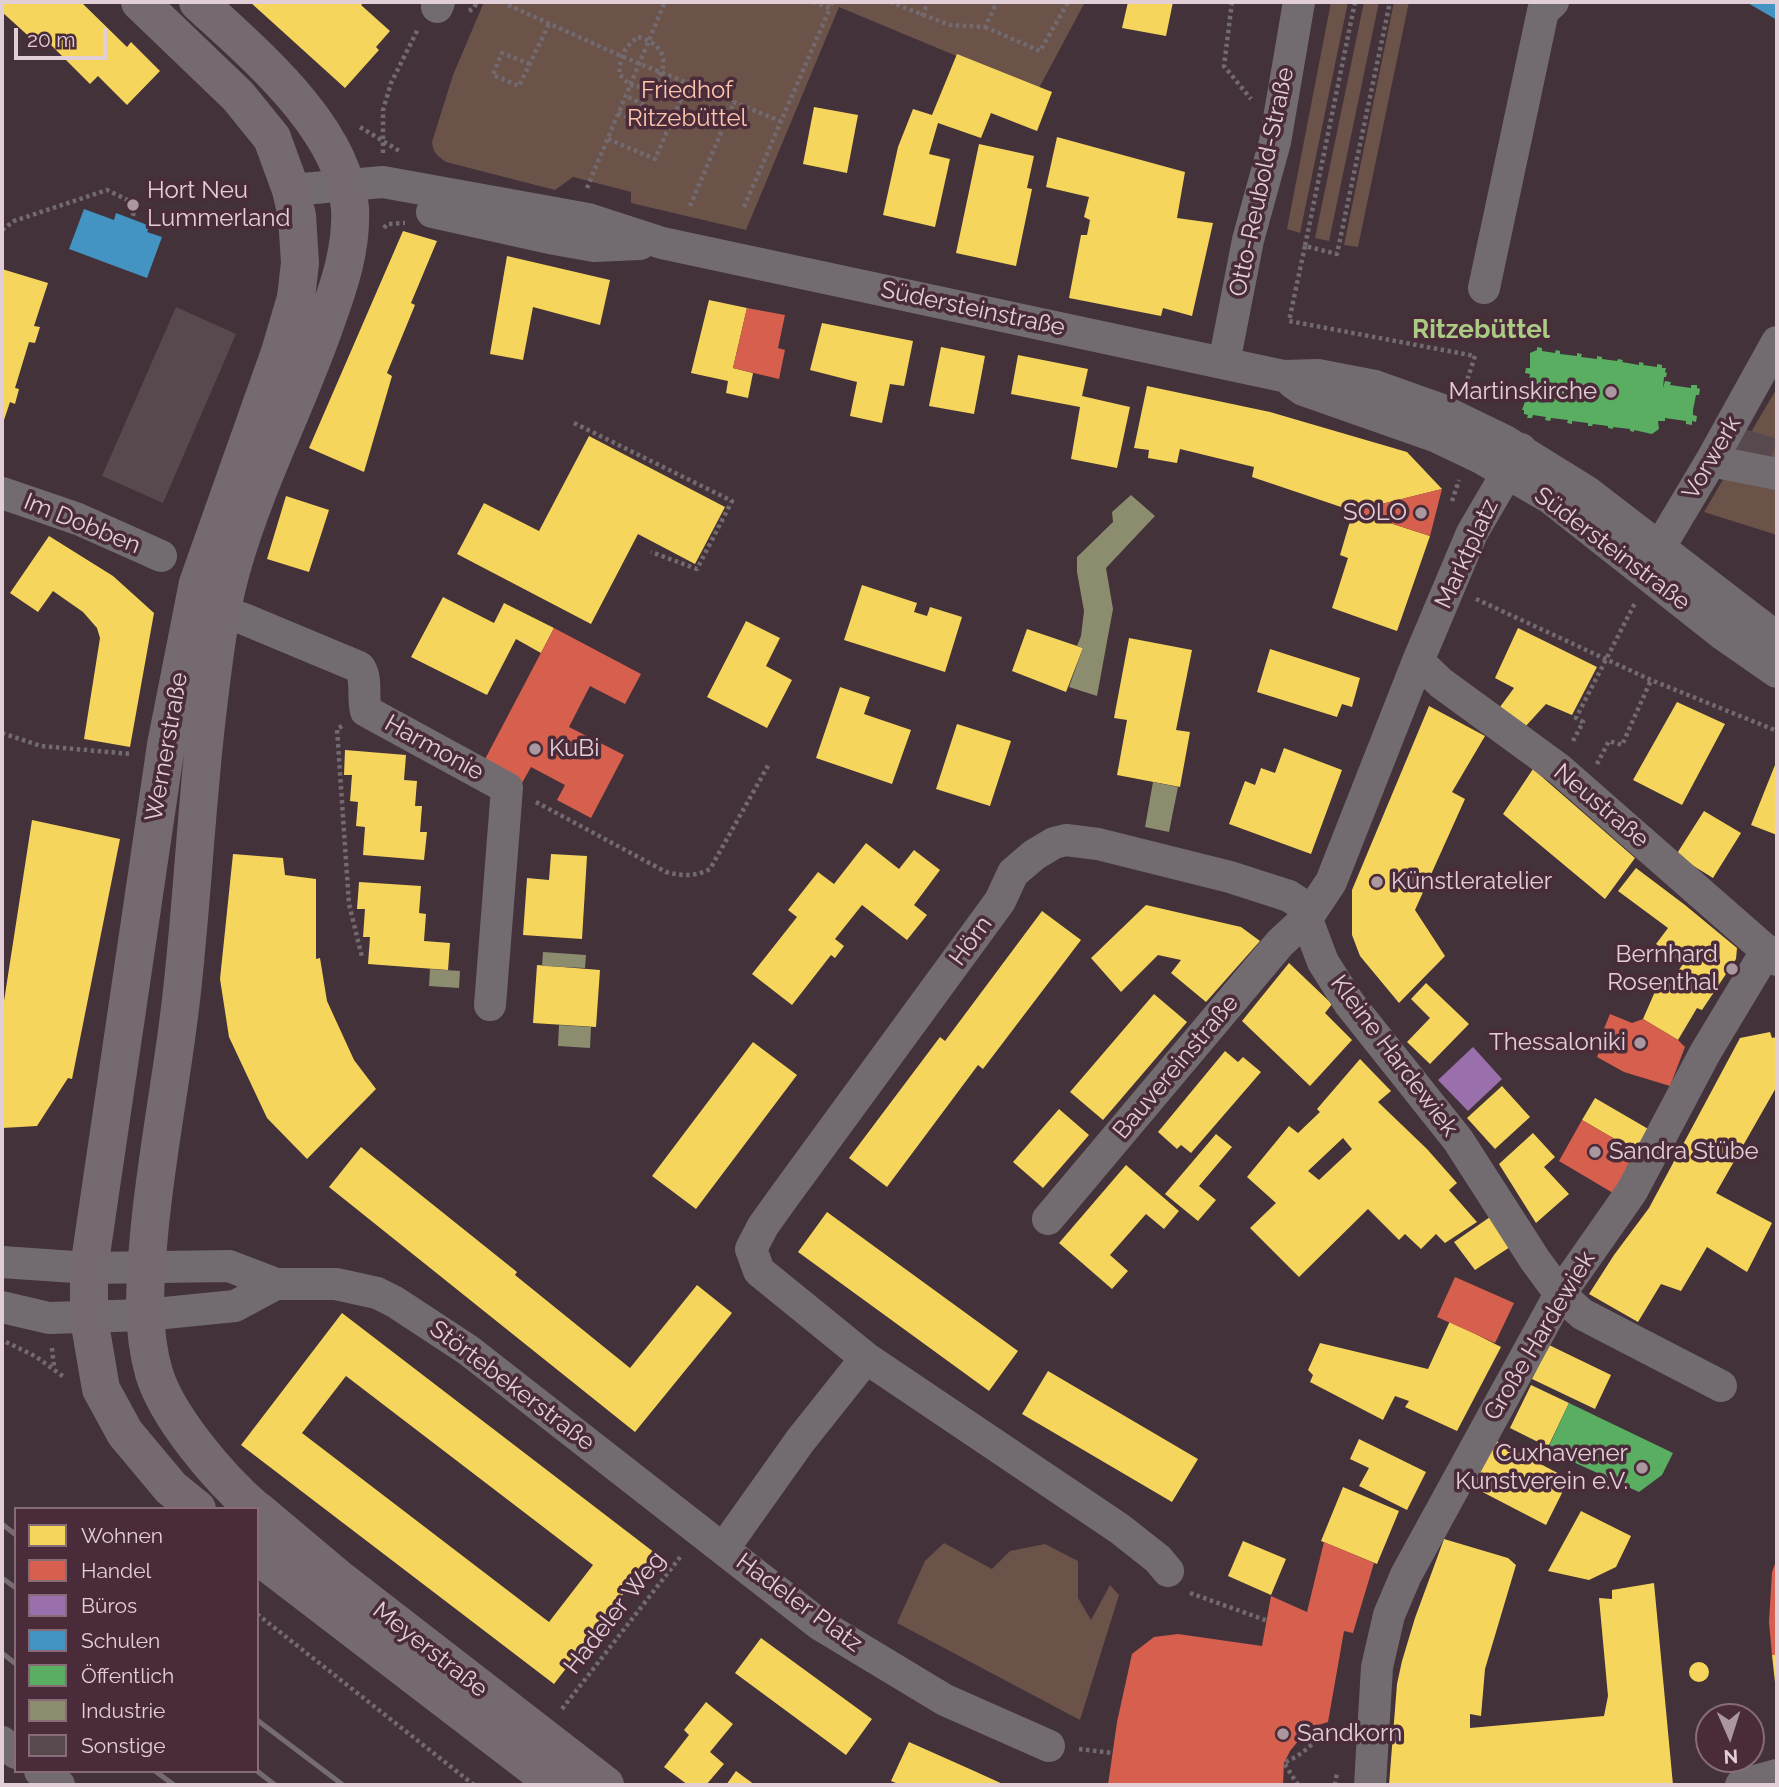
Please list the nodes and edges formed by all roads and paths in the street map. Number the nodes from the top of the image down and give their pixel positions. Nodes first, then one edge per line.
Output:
1 (140, 2) edge
2 (198, 2) edge
3 (665, 2) edge
4 (813, 2) edge
5 (832, 2) edge
6 (890, 2) edge
7 (928, 2) edge
8 (997, 2) edge
9 (1068, 2) edge
10 (1232, 2) edge
11 (1299, 2) edge
12 (1355, 2) edge
13 (1390, 2) edge
14 (1553, 2) edge
15 (438, 4) edge
16 (508, 5) dead end
17 (830, 8) junction
18 (922, 16) junction
19 (549, 24) junction
20 (985, 27) junction
21 (649, 40) junction
22 (621, 56) junction
23 (530, 64) junction
24 (639, 64) junction
25 (663, 73) junction
26 (688, 83) junction
27 (630, 85) junction
28 (626, 95) junction
29 (734, 102) junction
30 (1250, 111) dead end
31 (618, 113) junction
32 (780, 121) junction
33 (608, 139) junction
34 (382, 140) dead end
35 (590, 179) dead end
36 (346, 185) junction
37 (291, 190) junction
38 (690, 206) dead end
39 (744, 208) dead end
40 (132, 219) dead end
41 (2, 230) edge
42 (1305, 246) junction
43 (1490, 289) dead end
44 (1777, 342) edge
45 (1224, 363) junction
46 (1458, 391) dead end
47 (574, 423) dead end
48 (1514, 461) junction
49 (1711, 461) junction
50 (1777, 474) edge
51 (2, 493) edge
52 (651, 552) dead end
53 (161, 556) dead end
54 (1647, 574) junction
55 (1450, 586) junction
56 (208, 608) junction
57 (1777, 638) edge
58 (1606, 660) junction
59 (1418, 661) junction
60 (1777, 672) edge
61 (1651, 680) junction
62 (366, 711) junction
63 (1777, 731) edge
64 (2, 733) edge
65 (132, 754) dead end
66 (1550, 763) junction
67 (769, 764) dead end
68 (1584, 790) junction
69 (552, 809) dead end
70 (1307, 918) junction
71 (1772, 955) edge
72 (362, 957) dead end
73 (490, 1005) dead end
74 (1048, 1219) dead end
75 (2, 1262) edge
76 (89, 1268) junction
77 (146, 1268) junction
78 (275, 1284) junction
79 (1571, 1304) junction
80 (2, 1307) edge
81 (145, 1315) junction
82 (89, 1319) junction
83 (2, 1340) edge
84 (866, 1358) junction
85 (54, 1368) dead end
86 (1721, 1386) dead end
87 (195, 1507) edge
88 (254, 1507) edge
89 (259, 1512) edge
90 (713, 1539) junction
91 (259, 1557) edge
92 (1168, 1571) joint
93 (259, 1616) edge
94 (1268, 1621) dead end
95 (556, 1718) dead end
96 (1346, 1730) dead end
97 (1049, 1746) dead end
98 (43, 1773) edge
99 (1777, 1775) edge
100 (59, 1785) edge
101 (474, 1785) edge
102 (557, 1785) edge
103 (605, 1785) edge
104 (1298, 1785) edge
105 (1370, 1785) edge
106 (1741, 1785) edge

1 - 37 main road, Wernerstraße
2 - 36 main road, Wernerstraße
3 - 21 path
4 - 17 path
5 - 17 path
6 - 18 path
7 - 18 path
8 - 20 path
9 - 20 path
10 - 30 path
11 - 45 street, Otto-Reubold-Straße
12 - 42 path
13 - 42 path
14 - 43 street
15 - 34 path
16 - 19 path
17 - 32 path
18 - 20 path
19 - 22 path
19 - 23 path
21 - 22 path
21 - 24 path
21 - 25 path
22 - 24 path
22 - 27 path
23 - 23 path
24 - 25 path
24 - 27 path
25 - 26 path
25 - 27 path
26 - 29 path
26 - 33 path
27 - 28 path
28 - 31 path
28 - 31 path
29 - 32 path
29 - 38 path
31 - 33 path
32 - 39 path
33 - 35 path
36 - 37 street, Südersteinstraße
36 - 45 street, Südersteinstraße
36 - 56 main road, Wernerstraße
37 - 56 main road, Wernerstraße
40 - 41 path
42 - 46 path
44 - 49 street, Vorwerk
45 - 48 street, Südersteinstraße
47 - 52 path
48 - 54 street, Südersteinstraße
48 - 55 street, Marktplatz
49 - 50 street
49 - 54 street, Vorwerk
51 - 53 street, Im Dobben
54 - 57 street, Südersteinstraße
54 - 58 path
54 - 60 street, Südersteinstraße
55 - 58 path
55 - 59 street, Marktplatz
56 - 62 street, Harmonie
56 - 76 main road, Wernerstraße
56 - 77 main road, Wernerstraße
58 - 61 path
58 - 66 path
59 - 66 street, Neustraße
59 - 70 street
61 - 63 path
61 - 68 path
62 - 72 path
62 - 73 street, Harmonie
64 - 65 path
66 - 68 street, Neustraße
67 - 69 path
68 - 71 street, Neustraße
70 - 74 street, Bauvereinstraße
70 - 79 street, Kleine Hardewiek
70 - 84 street, Hörn
71 - 79 street, Große Hardewiek
75 - 76 street
76 - 77 street
76 - 82 main road, Wernerstraße
77 - 78 street, Störtebekerstraße
77 - 81 main road, Meyerstraße
78 - 81 street, Störtebekerstraße
78 - 90 street, Störtebekerstraße
79 - 86 street
79 - 105 street, Große Hardewiek
80 - 82 street
81 - 82 street, Störtebekerstraße
81 - 88 main road, Meyerstraße
82 - 87 main road
83 - 85 path
84 - 90 street, Hadeler Platz
84 - 92 street
89 - 103 main road, Meyerstraße
90 - 95 path, Hadeler Weg
90 - 97 street, Hadeler Platz
91 - 102 main road, Meyerstraße
92 - 94 path
93 - 101 path
96 - 104 path
98 - 100 street
99 - 106 street

